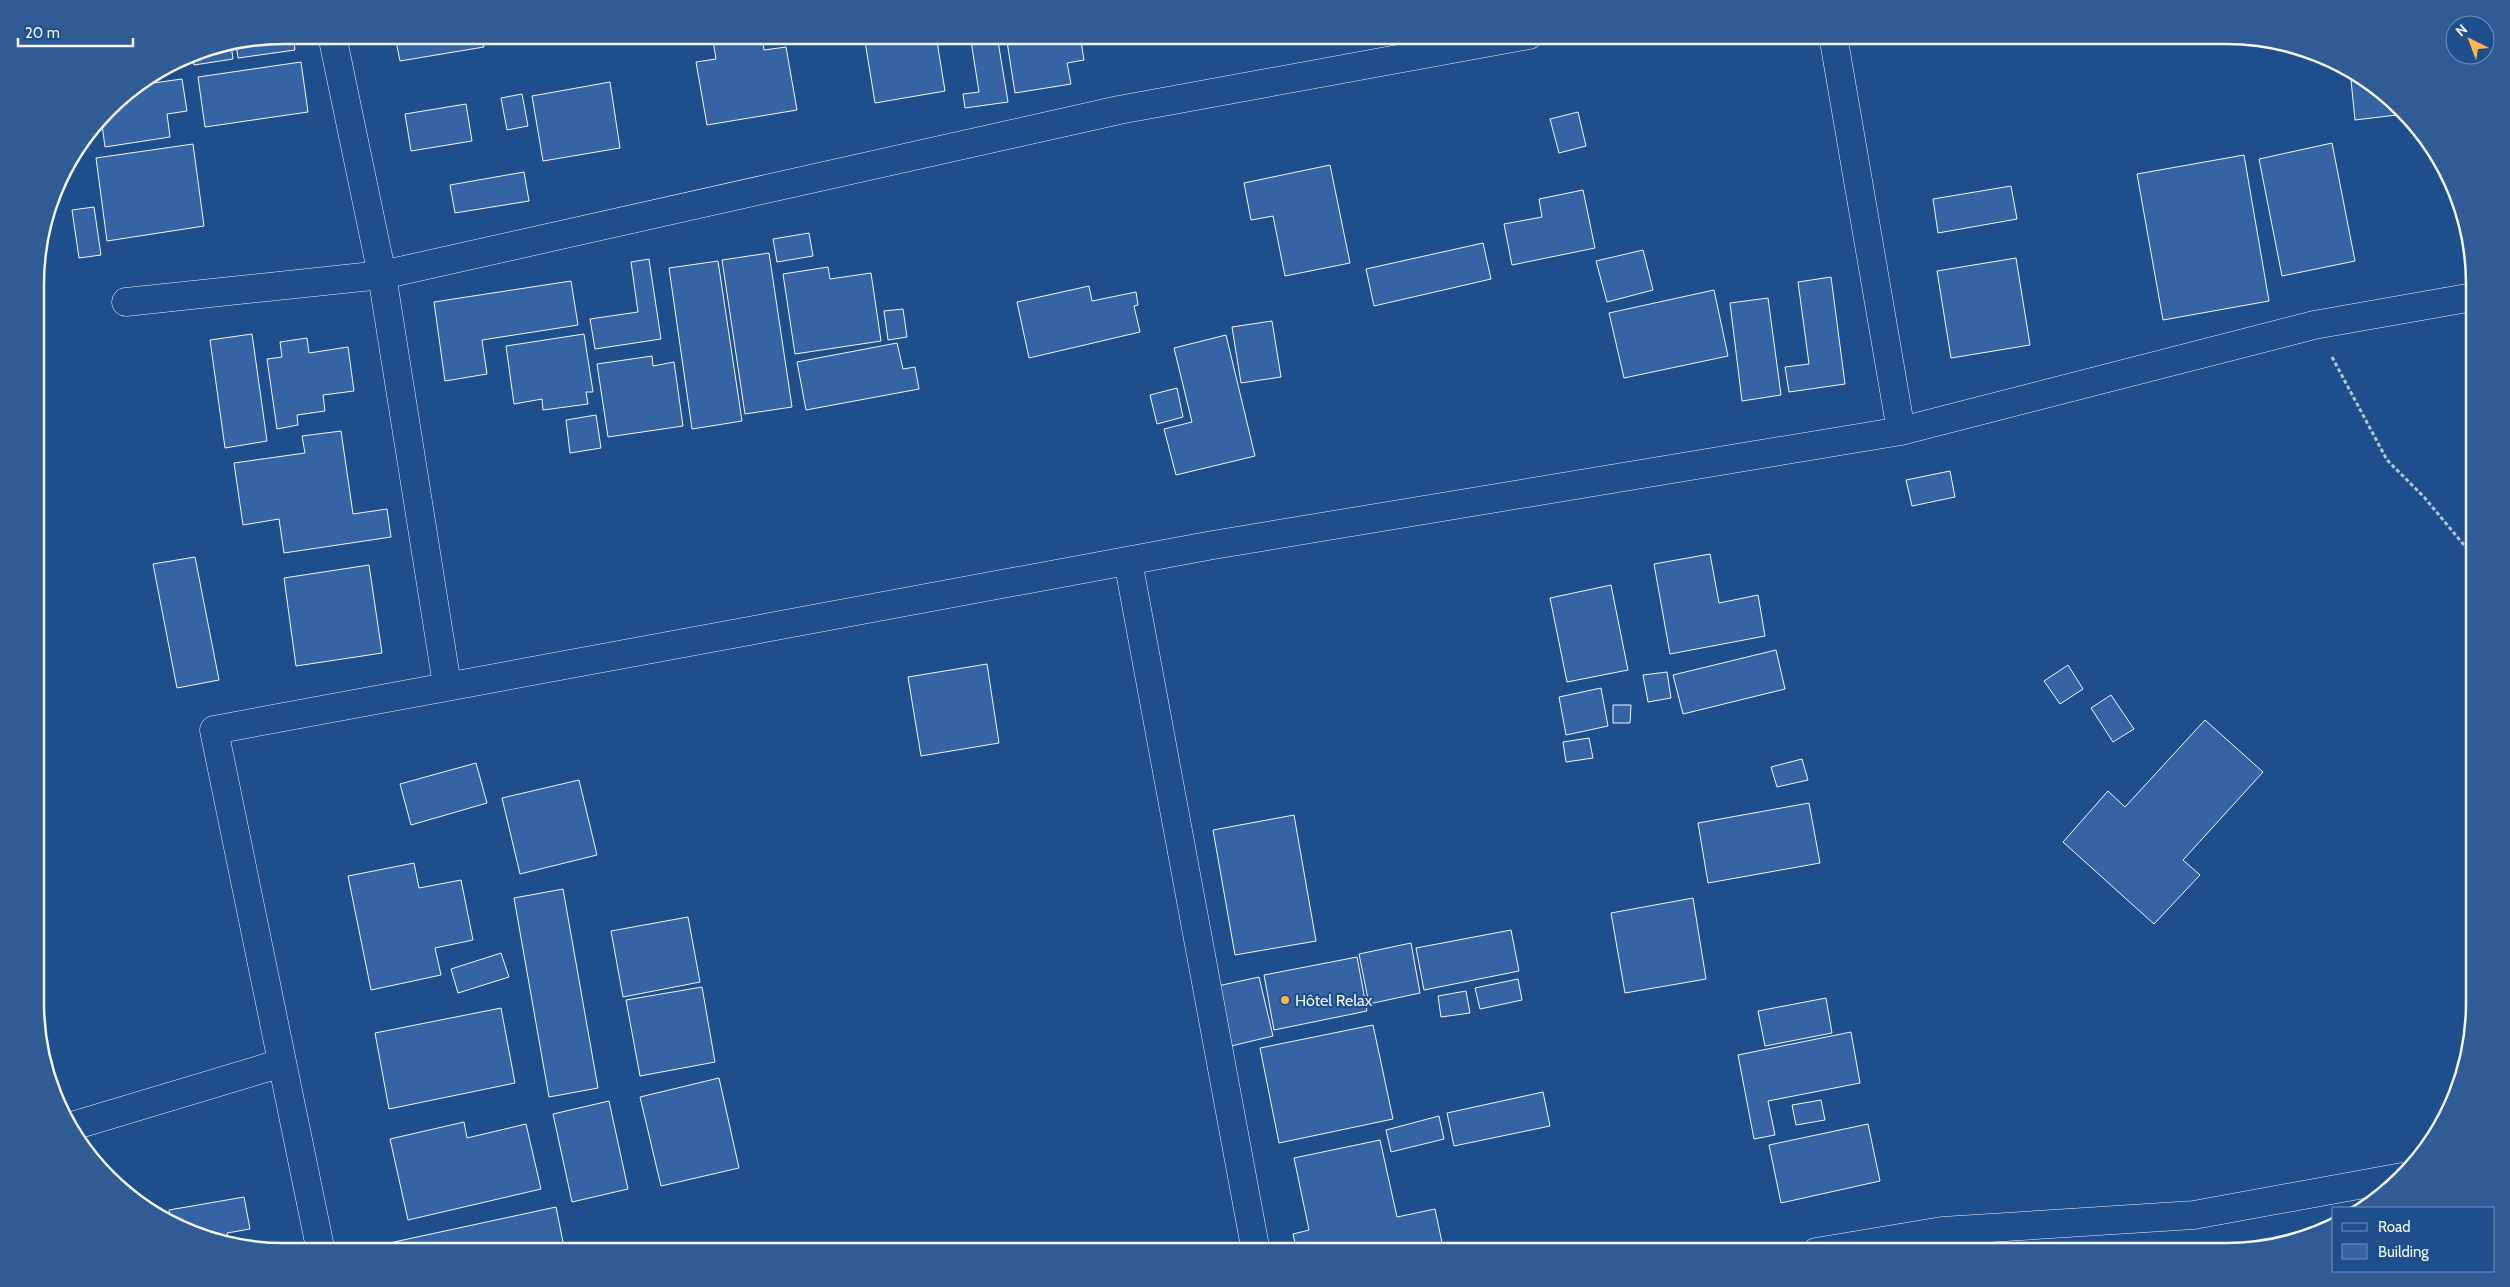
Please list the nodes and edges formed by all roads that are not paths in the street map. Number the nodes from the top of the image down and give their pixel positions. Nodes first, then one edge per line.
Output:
1 (334, 44) edge
2 (1480, 44) edge
3 (1835, 44) edge
4 (382, 274) junction
5 (2466, 298) edge
6 (126, 302) dead end
7 (1901, 431) junction
8 (1128, 561) junction
9 (447, 685) junction
10 (282, 1063) junction
11 (77, 1125) edge
12 (2389, 1180) edge
13 (1943, 1241) edge
14 (319, 1243) edge
15 (1254, 1243) edge
16 (1920, 1243) edge

1 - 4 street
2 - 4 street
3 - 7 street
4 - 6 street
4 - 9 street
5 - 7 street
7 - 8 street
8 - 9 street
8 - 15 street
9 - 10 street
10 - 11 street
10 - 14 street
12 - 13 street
13 - 16 street

